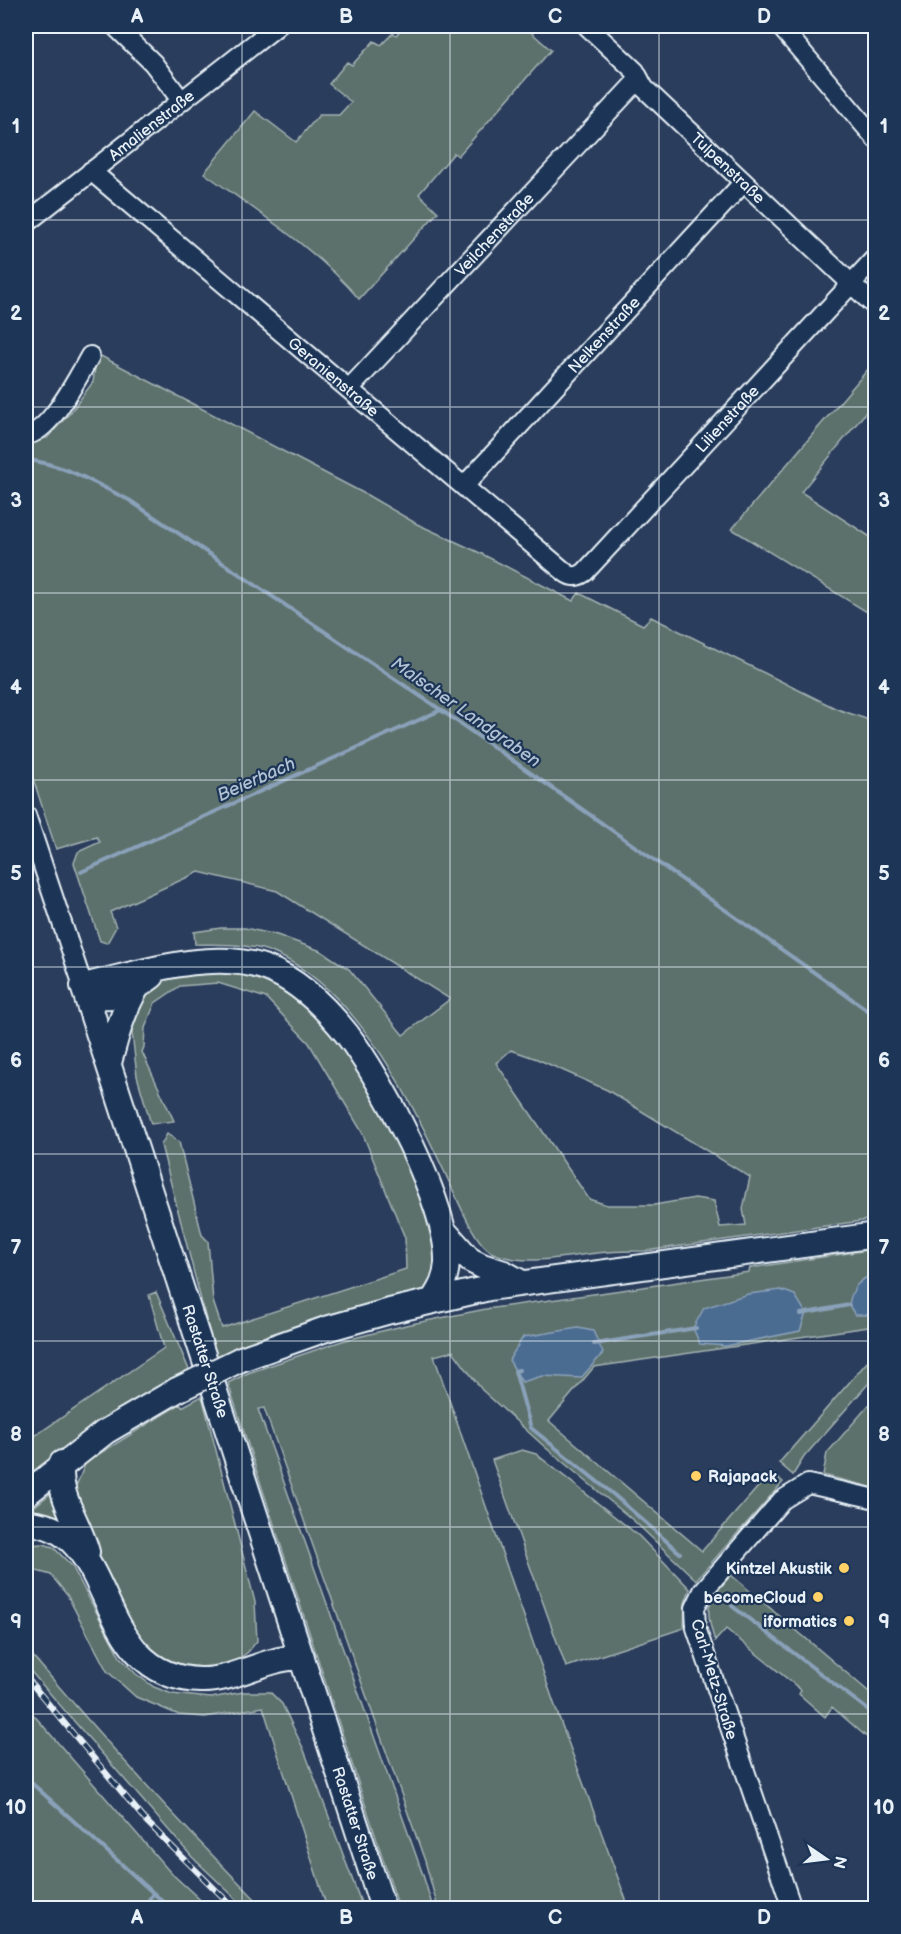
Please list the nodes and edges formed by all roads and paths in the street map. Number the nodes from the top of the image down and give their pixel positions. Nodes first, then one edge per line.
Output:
1 (115, 26) edge
2 (277, 26) edge
3 (587, 26) edge
4 (780, 26) edge
5 (639, 79) junction
6 (181, 100) junction
7 (876, 140) edge
8 (91, 171) junction
9 (743, 183) junction
10 (26, 222) edge
11 (876, 257) edge
12 (852, 283) junction
13 (876, 307) edge
14 (90, 356) dead end
15 (349, 389) junction
16 (26, 435) edge
17 (464, 486) junction
18 (577, 577) joint
19 (26, 815) edge
20 (161, 969) junction
21 (136, 989) junction
22 (85, 991) junction
23 (109, 1063) junction
24 (445, 1232) junction
25 (876, 1235) edge
26 (522, 1283) junction
27 (433, 1300) junction
28 (62, 1463) junction
29 (26, 1494) edge
30 (876, 1499) edge
31 (26, 1523) edge
32 (91, 1568) junction
33 (302, 1656) junction
34 (383, 1908) edge
35 (792, 1908) edge

1 - 6 street
2 - 6 street, Amalienstraße
3 - 5 street, Tulpenstraße
4 - 7 street
5 - 9 street, Tulpenstraße
5 - 15 street, Veilchenstraße
6 - 8 street, Amalienstraße
8 - 10 street, Amalienstraße
8 - 15 street, Geranienstraße
9 - 12 street, Tulpenstraße
9 - 17 street, Nelkenstraße
11 - 12 street, Lilienstraße
12 - 13 street, Tulpenstraße
12 - 18 street, Lilienstraße
14 - 16 street
15 - 17 street, Geranienstraße
17 - 18 street, Geranienstraße
19 - 22 street, Rastatter Straße
20 - 21 main road
20 - 22 main road
20 - 24 main road
21 - 22 main road
21 - 23 main road
22 - 23 main road, Rastatter Straße
23 - 33 main road, Rastatter Straße
24 - 26 main road
24 - 27 main road
25 - 26 main road
26 - 27 main road
27 - 28 main road, bridge
28 - 29 main road
28 - 32 main road
30 - 35 street, Carl-Metz-Straße
31 - 32 main road
32 - 33 main road
33 - 34 main road, Rastatter Straße

